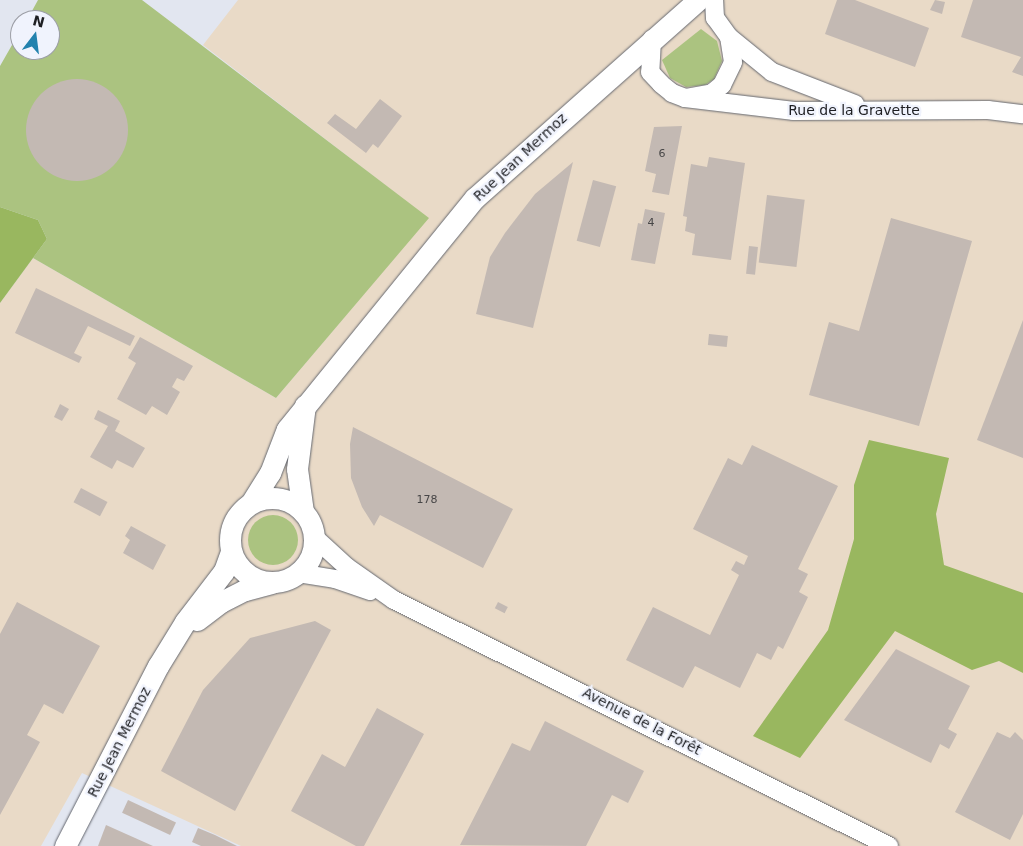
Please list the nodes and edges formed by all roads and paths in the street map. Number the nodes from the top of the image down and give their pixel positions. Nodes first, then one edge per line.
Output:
1 (714, 0) edge
2 (691, 7) edge
3 (715, 18) junction
4 (729, 37) junction
5 (652, 39) junction
6 (617, 70) junction
7 (650, 72) junction
8 (799, 85) junction
9 (685, 98) junction
10 (880, 110) junction
11 (794, 111) junction
12 (1023, 114) edge
13 (305, 404) junction
14 (251, 503) junction
15 (303, 512) junction
16 (314, 537) junction
17 (231, 552) junction
18 (298, 573) junction
19 (272, 583) junction
20 (394, 600) junction
21 (174, 639) junction
22 (65, 846) edge
23 (889, 846) edge

1 - 3 street
2 - 3 street
2 - 5 street, Rue Jean Mermoz
3 - 4 street
4 - 8 street
4 - 9 street
5 - 6 street, Rue Jean Mermoz
5 - 7 street
6 - 7 street
6 - 13 street, Rue Jean Mermoz
7 - 9 street
8 - 10 street
8 - 11 street
9 - 11 street, Rue de la Gravette
10 - 11 street, Rue de la Gravette
10 - 12 street, Rue de la Gravette
13 - 14 street, Rue Jean Mermoz
13 - 15 street
14 - 15 street
14 - 17 street
15 - 16 street
16 - 18 street
16 - 20 street, Avenue de la Forêt
17 - 19 street
17 - 21 street, Rue Jean Mermoz
18 - 19 street
18 - 20 street, Avenue de la Forêt
19 - 21 street, Rue Jean Mermoz
20 - 23 street, Avenue de la Forêt
21 - 22 street, Rue Jean Mermoz

